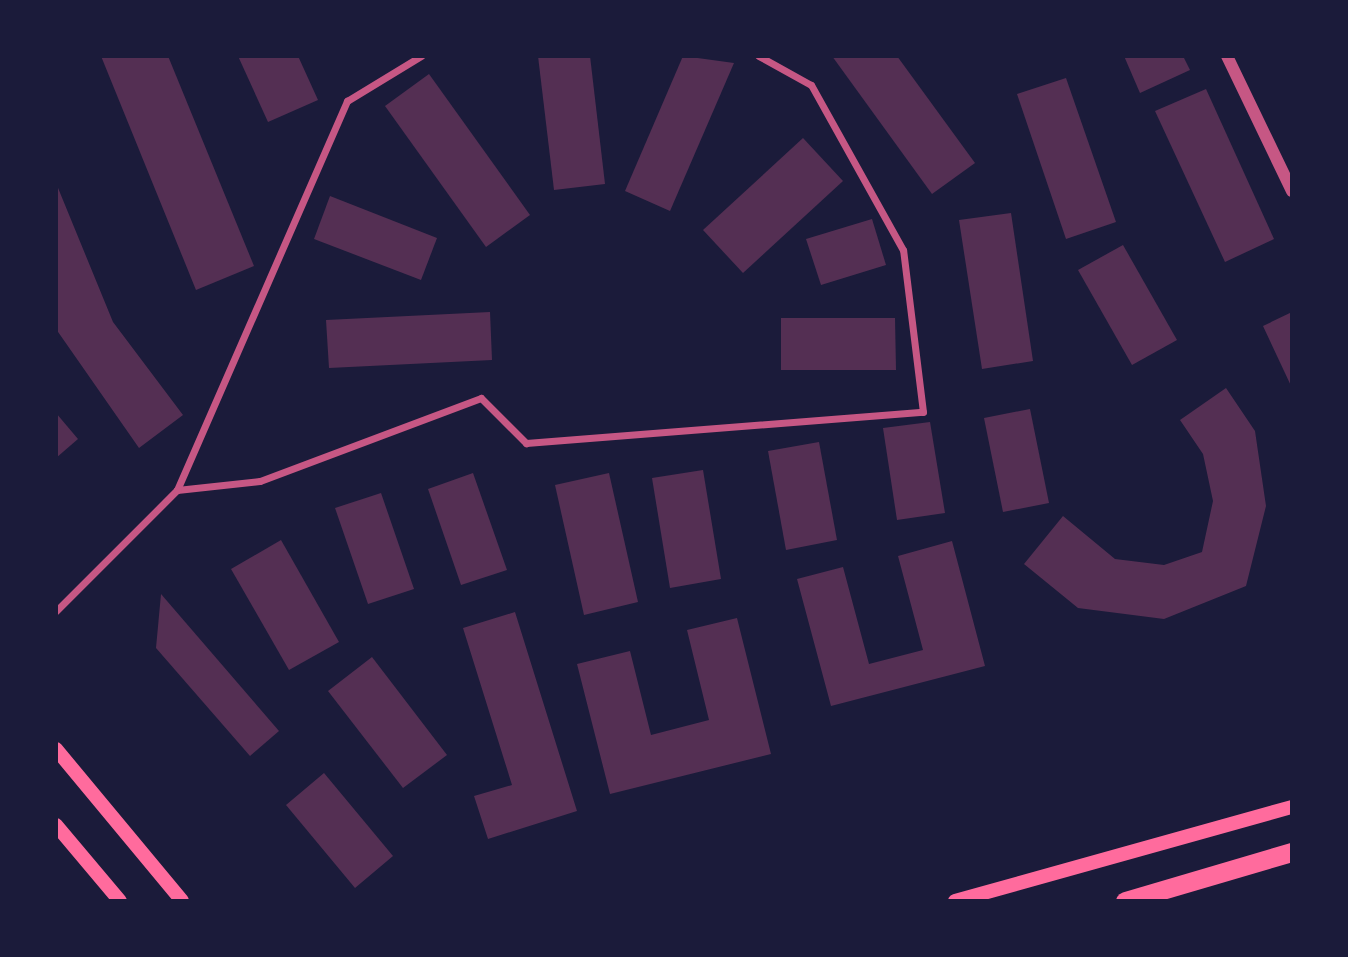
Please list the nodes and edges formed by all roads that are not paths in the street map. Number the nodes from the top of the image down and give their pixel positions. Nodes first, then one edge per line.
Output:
1 (421, 56) edge
2 (759, 56) edge
3 (1227, 56) edge
4 (1292, 191) edge
5 (177, 490) junction
6 (56, 611) edge
7 (56, 749) edge
8 (1292, 807) edge
9 (56, 825) edge
10 (1292, 852) edge
11 (120, 901) edge
12 (183, 901) edge
13 (954, 901) edge
14 (1125, 901) edge

1 - 5 street
2 - 5 street
3 - 4 street
5 - 6 street
7 - 12 main road
8 - 13 main road
9 - 11 main road
10 - 14 highway

